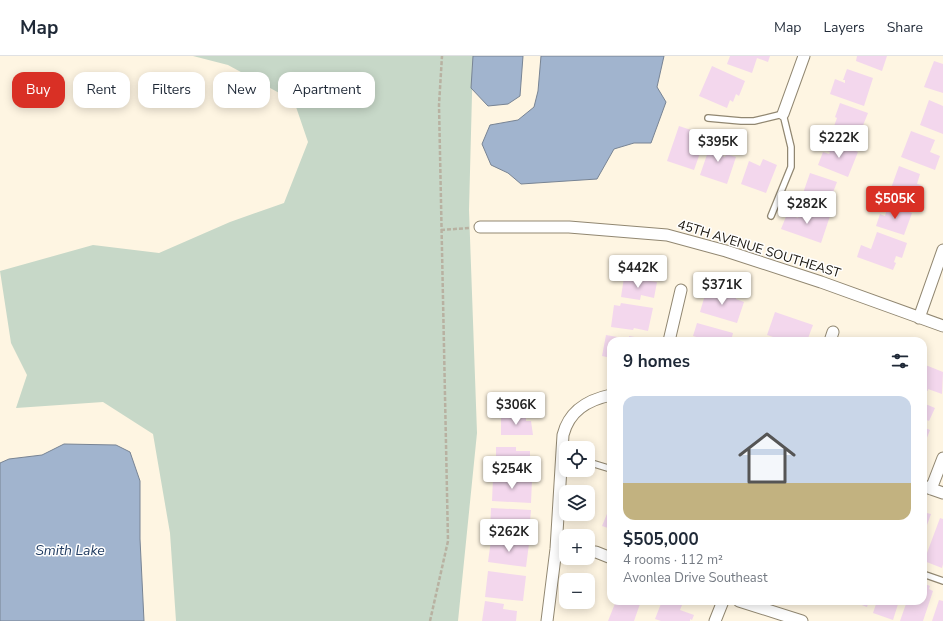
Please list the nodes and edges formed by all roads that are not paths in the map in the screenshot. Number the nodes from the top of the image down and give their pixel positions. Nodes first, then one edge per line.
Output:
1 (804, 56) edge
2 (783, 114) junction
3 (708, 118) dead end
4 (771, 216) dead end
5 (480, 227) road end
6 (943, 250) edge
7 (681, 290) dead end
8 (919, 318) junction
9 (943, 326) edge
10 (670, 337) edge
11 (607, 395) edge
12 (563, 441) edge
13 (943, 458) edge
14 (595, 464) edge
15 (607, 468) edge
16 (563, 477) edge
17 (927, 488) edge
18 (943, 493) edge
19 (562, 529) edge
20 (595, 552) edge
21 (607, 556) edge
22 (559, 559) edge
23 (927, 575) edge
24 (943, 581) edge
25 (722, 605) edge
26 (752, 605) edge
27 (547, 621) edge
28 (716, 621) edge
29 (802, 621) edge

1 - 2 street
2 - 3 lane
2 - 4 lane
5 - 8 street, 45TH AVENUE SOUTHEAST
6 - 8 street
7 - 10 street
8 - 9 street, 45TH AVENUE SOUTHEAST
11 - 12 street
13 - 17 street
14 - 15 lane
16 - 19 street
17 - 18 street
20 - 21 street
22 - 27 street
23 - 24 lane
25 - 28 street
26 - 29 street

